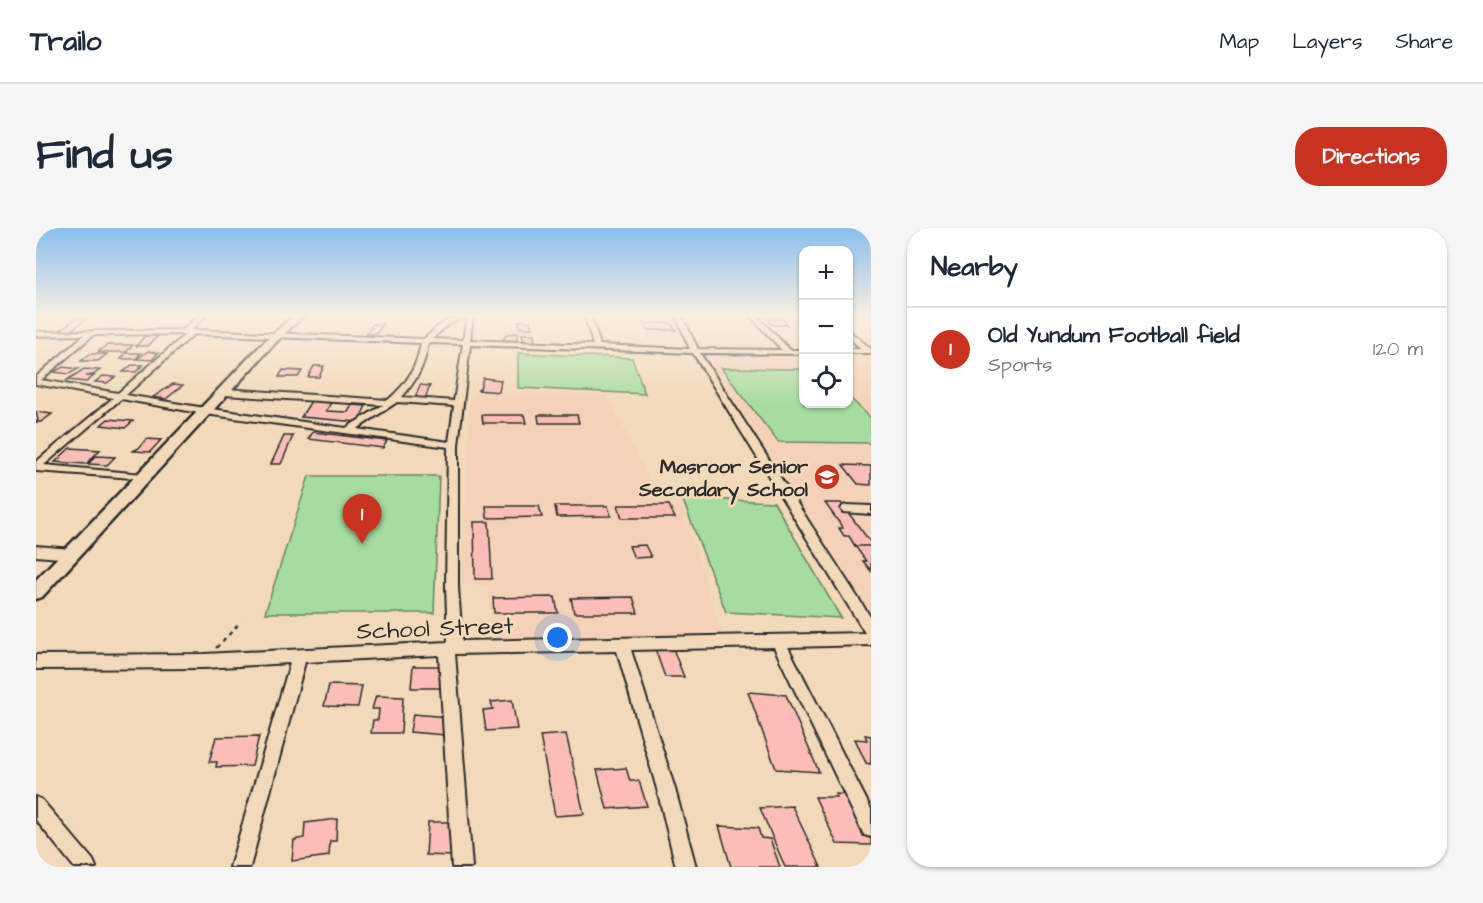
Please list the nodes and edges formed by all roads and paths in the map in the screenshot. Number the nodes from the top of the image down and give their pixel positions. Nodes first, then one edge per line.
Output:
1 (77, 346) edge
2 (176, 346) edge
3 (268, 346) edge
4 (425, 346) edge
5 (465, 346) edge
6 (591, 346) edge
7 (597, 346) joint
8 (693, 346) edge
9 (782, 346) edge
10 (695, 351) junction
11 (853, 351) edge
12 (869, 351) edge
13 (788, 352) junction
14 (799, 352) edge
15 (36, 382) edge
16 (224, 392) junction
17 (117, 397) junction
18 (394, 401) junction
19 (458, 404) junction
20 (205, 411) junction
21 (347, 431) junction
22 (453, 445) junction
23 (36, 468) edge
24 (143, 477) junction
25 (847, 509) dead end
26 (871, 510) edge
27 (36, 551) edge
28 (72, 554) junction
29 (36, 592) edge
30 (241, 622) dead end
31 (871, 630) edge
32 (871, 639) edge
33 (778, 641) junction
34 (622, 645) junction
35 (451, 649) junction
36 (299, 656) junction
37 (204, 661) junction
38 (36, 662) edge
39 (36, 806) edge
40 (871, 828) edge
41 (86, 867) edge
42 (240, 867) edge
43 (462, 867) edge
44 (686, 867) edge

1 - 15 street
2 - 17 street
3 - 16 street
4 - 18 street
5 - 19 street
6 - 7 street
7 - 10 street
8 - 10 street
9 - 13 street
10 - 13 street
10 - 31 street
11 - 12 street
13 - 14 street
15 - 17 street
16 - 18 street
16 - 20 street
17 - 20 street
17 - 23 street
18 - 19 street
18 - 21 street
19 - 22 street
20 - 21 street
20 - 24 street
21 - 22 street
22 - 35 street
23 - 24 street
24 - 28 street
25 - 26 street
27 - 28 street
28 - 29 street
30 - 37 path
32 - 33 street, School Street
33 - 34 street, School Street
33 - 40 street
34 - 35 street, School Street
34 - 44 street
35 - 36 street, School Street
35 - 43 street
36 - 37 street, School Street
36 - 42 street
37 - 38 street, School Street
39 - 41 street

